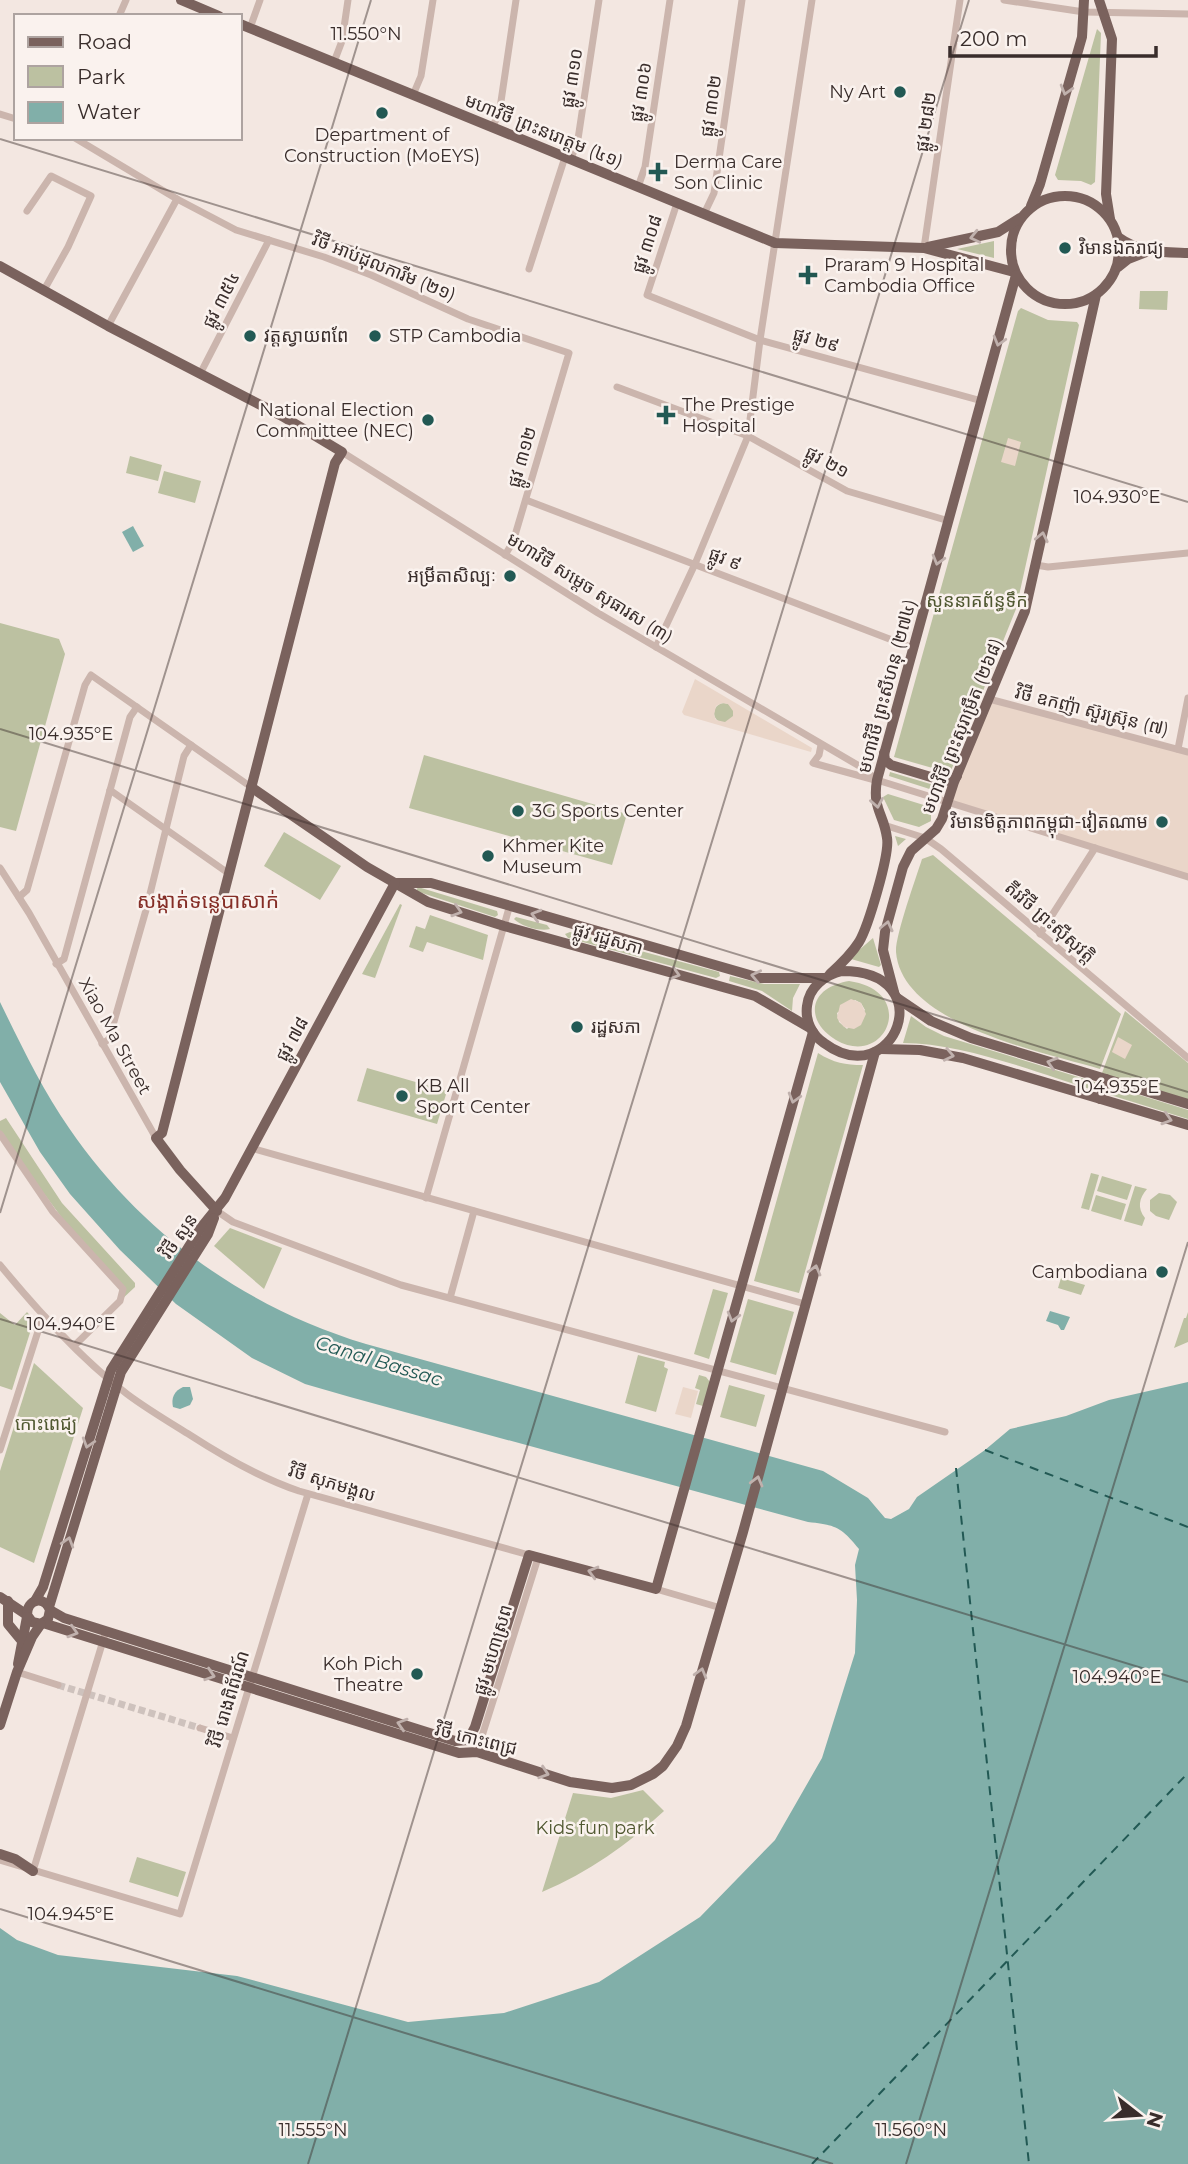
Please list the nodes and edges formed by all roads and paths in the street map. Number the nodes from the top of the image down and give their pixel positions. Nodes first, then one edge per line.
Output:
1 (181, 0) edge
2 (260, 0) edge
3 (348, 0) edge
4 (433, 0) edge
5 (516, 0) edge
6 (599, 0) edge
7 (670, 0) edge
8 (742, 0) edge
9 (812, 0) edge
10 (960, 0) edge
11 (1004, 0) edge
12 (1084, 0) edge
13 (1099, 0) edge
14 (1032, 2) edge
15 (1084, 12) junction
16 (1101, 12) junction
17 (214, 14) edge
18 (1188, 14) edge
19 (245, 26) edge
20 (334, 62) junction
21 (413, 95) junction
22 (493, 127) junction
23 (78, 140) edge
24 (568, 158) junction
25 (638, 187) junction
26 (177, 199) junction
27 (677, 203) junction
28 (1031, 206) junction
29 (27, 211) dead end
30 (705, 214) junction
31 (1022, 217) junction
32 (1110, 220) junction
33 (1118, 237) junction
34 (269, 240) junction
35 (775, 243) junction
36 (925, 248) junction
37 (1146, 252) junction
38 (1188, 253) edge
39 (0, 266) edge
40 (1118, 267) junction
41 (529, 268) dead end
42 (1015, 274) junction
43 (44, 290) junction
44 (646, 295) joint
45 (1096, 295) junction
46 (108, 326) junction
47 (760, 340) junction
48 (565, 366) joint
49 (200, 374) junction
50 (618, 387) dead end
51 (982, 401) junction
52 (748, 436) junction
53 (342, 452) junction
54 (526, 500) junction
55 (948, 521) junction
56 (1188, 553) edge
57 (505, 555) junction
58 (695, 564) junction
59 (1035, 565) junction
60 (656, 647) junction
61 (913, 648) junction
62 (1188, 698) edge
63 (989, 699) junction
64 (137, 707) junction
65 (191, 745) junction
66 (821, 745) junction
67 (1178, 749) junction
68 (1188, 752) edge
69 (884, 753) junction
70 (957, 776) junction
71 (877, 780) junction
72 (251, 787) junction
73 (110, 790) junction
74 (948, 802) junction
75 (884, 825) junction
76 (165, 829) junction
77 (925, 838) junction
78 (1095, 848) junction
79 (0, 867) edge
80 (228, 873) junction
81 (1188, 877) edge
82 (395, 883) junction
83 (19, 897) junction
84 (509, 908) junction
85 (504, 926) junction
86 (1040, 934) junction
87 (56, 964) junction
88 (827, 976) junction
89 (896, 995) junction
90 (811, 1030) junction
91 (102, 1044) junction
92 (878, 1050) junction
93 (1188, 1058) edge
94 (1106, 1079) junction
95 (1100, 1099) junction
96 (1188, 1104) edge
97 (1188, 1125) edge
98 (0, 1134) edge
99 (156, 1138) junction
100 (251, 1148) junction
101 (426, 1198) junction
102 (217, 1211) junction
103 (474, 1211) junction
104 (0, 1265) edge
105 (741, 1287) junction
106 (450, 1298) junction
107 (805, 1304) junction
108 (45, 1317) junction
109 (74, 1346) junction
110 (718, 1371) junction
111 (112, 1382) junction
112 (782, 1388) junction
113 (945, 1432) dead end
114 (0, 1450) edge
115 (308, 1494) junction
116 (534, 1557) junction
117 (656, 1590) junction
118 (4, 1599) edge
119 (34, 1602) junction
120 (721, 1608) junction
121 (50, 1609) junction
122 (27, 1616) junction
123 (42, 1624) junction
124 (105, 1636) junction
125 (22, 1641) junction
126 (17, 1672) junction
127 (251, 1682) junction
128 (58, 1685) tunnel mouth
129 (0, 1725) edge
130 (200, 1728) tunnel mouth
131 (233, 1738) junction
132 (468, 1740) junction
133 (477, 1752) junction
134 (0, 1854) edge
135 (0, 1860) edge
136 (33, 1871) junction

1 - 17 main road
2 - 19 street
3 - 20 street
4 - 21 street
5 - 22 street
6 - 24 street, ផ្លូវ ៣១០
7 - 25 street, ផ្លូវ ៣០៦
8 - 30 street, ផ្លូវ ៣០២
9 - 35 street
10 - 36 street, ផ្លូវ ២៨២
11 - 14 street
12 - 15 main road
13 - 16 main road
14 - 15 street
15 - 16 street
15 -> 28 main road
16 - 18 street
16 - 32 main road
19 - 20 main road, មហាវិថី ព្រះនរោត្តម (៤១)
20 - 21 main road, មហាវិថី ព្រះនរោត្តម (៤១)
21 - 22 main road, មហាវិថី ព្រះនរោត្តម (៤១)
22 - 24 main road, មហាវិថី ព្រះនរោត្តម (៤១)
23 - 26 street, វិថី អាប់ដុលការីម (២១)
24 - 25 main road, មហាវិថី ព្រះនរោត្តម (៤១)
24 - 41 street, ផ្លូវ ៣១០
25 - 27 main road, មហាវិថី ព្រះនរោត្តម (៤១)
26 - 34 street, វិថី អាប់ដុលការីម (២១)
26 - 46 street
27 - 30 main road, មហាវិថី ព្រះនរោត្តម (៤១)
27 - 44 street, ផ្លូវ ៣០៨
28 - 31 main road
28 - 32 main road
29 - 43 street
30 - 35 main road, មហាវិថី ព្រះនរោត្តម (៤១)
31 -> 36 main road, មហាវិថី ព្រះនរោត្តម (៤១)
31 - 42 main road
32 - 33 main road
33 - 37 main road
33 - 40 main road
34 - 48 street, វិថី អាប់ដុលការីម (២១)
34 - 49 street, ផ្លូវ ៣៥៤
35 - 36 main road, មហាវិថី ព្រះនរោត្តម (៤១)
35 - 47 street
36 - 42 main road, មហាវិថី ព្រះនរោត្តម (៤១)
37 - 38 main road
37 - 40 main road
39 - 43 main road, មហាវិថី សម្តេច សុធារស (៣)
40 - 45 main road
42 - 45 main road
42 -> 51 main road, មហាវិថី ព្រះសីហនុ (២៧៤)
43 - 46 main road, មហាវិថី សម្តេច សុធារស (៣)
44 - 47 street, ផ្លូវ ២៩
59 -> 45 main road, មហាវិថី ព្រះសុរាម្រឹត (២៦៨)
46 - 49 main road, មហាវិថី សម្តេច សុធារស (៣)
47 - 51 street, ផ្លូវ ២៩
47 - 52 street
48 - 54 street, ផ្លូវ ៣១២
49 - 53 main road, មហាវិថី សម្តេច សុធារស (៣)
50 - 52 street, ផ្លូវ ២១
51 - 55 main road, មហាវិថី ព្រះសីហនុ (២៧៤)
52 - 55 street, ផ្លូវ ២១
52 - 58 street
53 - 57 street, មហាវិថី សម្តេច សុធារស (៣)
53 - 72 main road
54 - 57 street, ផ្លូវ ៣១២
54 - 58 street, ផ្លូវ ៩
55 -> 61 main road, មហាវិថី ព្រះសីហនុ (២៧៤)
56 - 59 street
57 - 60 street, មហាវិថី សម្តេច សុធារស (៣)
58 - 60 street
58 - 61 street, ផ្លូវ ៩
59 - 63 main road, មហាវិថី ព្រះសុរាម្រឹត (២៦៨)
60 - 66 street, មហាវិថី សម្តេច សុធារស (៣)
61 - 69 main road, មហាវិថី ព្រះសីហនុ (២៧៤)
62 - 67 street
63 - 67 street, វិថី ឧកញ៉ា ស៊ួរស៊្រុន (៧)
63 - 70 main road, មហាវិថី ព្រះសុរាម្រឹត (២៦៨)
64 - 65 street
64 - 73 street
64 - 83 street
65 - 72 street
65 - 76 street
66 - 71 street, មហាវិថី សម្តេច សុធារស (៣)
66 - 71 street
67 - 68 street, វិថី ឧកញ៉ា ស៊ួរស៊្រុន (៧)
69 - 70 main road
69 - 71 main road, មហាវិថី ព្រះសីហនុ (២៧៤)
70 - 74 main road, មហាវិថី ព្រះសុរាម្រឹត (២៦៨)
71 - 74 street, មហាវិថី សម្តេច សុធារស (៣)
71 -> 75 main road, មហាវិថី ព្រះសីហនុ (២៧៤)
72 - 80 main road
72 - 82 main road, ផ្លូវ រដ្ឋសភា
73 - 76 street
73 - 87 street
74 - 77 main road, មហាវិថី ព្រះសុរាម្រឹត (២៦៨)
74 - 78 street, មហាវិថី សម្តេច សុធារស (៣)
75 - 77 street, តីរវិថី ព្រះស៊ីសុវត្តិ
75 - 88 main road, មហាវិថី ព្រះសីហនុ (២៧៤)
76 - 80 street
76 - 91 street
77 - 86 street, តីរវិថី ព្រះស៊ីសុវត្តិ
89 -> 77 main road, មហាវិថី ព្រះសុរាម្រឹត (២៦៨)
78 - 81 street, មហាវិថី សម្តេច សុធារស (៣)
78 - 86 street
79 - 83 street, Xiao Ma Street
80 - 99 main road
82 - 84 main road, ផ្លូវ រដ្ឋសភា
82 -> 85 main road, ផ្លូវ រដ្ឋសភា
82 - 100 main road, ផ្លូវ ៧៨
83 - 87 street, Xiao Ma Street
84 - 85 street
88 -> 84 main road, ផ្លូវ រដ្ឋសភា
85 -> 90 main road, ផ្លូវ រដ្ឋសភា
85 - 101 street
86 - 93 street, តីរវិថី ព្រះស៊ីសុវត្តិ
87 - 91 street, Xiao Ma Street
88 - 89 main road
88 - 90 main road
89 - 92 main road
94 -> 89 main road
90 - 92 main road
90 -> 105 main road
91 - 99 street, Xiao Ma Street
92 -> 95 main road
107 -> 92 main road, វិថី កោះពេជ្រ
94 - 95 main road
94 - 96 main road
95 -> 97 main road
98 - 109 street
99 - 102 main road, Xiao Ma Street
100 - 101 street
100 - 102 main road, ផ្លូវ ៧៨
101 - 103 street
102 - 106 street
102 - 111 main road, វិថី សួន
103 - 105 street
103 - 106 street
104 - 108 street, វិថី សុភមង្គល
105 - 107 street
105 -> 110 main road
106 - 110 street
107 - 112 main road, វិថី កោះពេជ្រ
108 - 109 street, វិថី សុភមង្គល
108 - 114 street
109 - 111 street, វិថី សុភមង្គល
110 - 112 street
110 - 117 main road
111 - 115 street, វិថី សុភមង្គល
111 -> 119 main road, វិថី សួន
121 -> 111 main road, វិថី សួន
112 - 113 street
120 -> 112 main road, វិថី កោះពេជ្រ
115 - 116 street, វិថី សុភមង្គល
115 - 127 street, វិថី រោងពិព័រណ៍
117 -> 116 main road, វិថី សុភមង្គល
116 - 132 main road, ផ្លូវ មហោស្រព
116 - 133 street, ផ្លូវ មហោស្រព
117 - 120 street, វិថី សុភមង្គល
118 - 119 main road
118 - 122 main road
118 - 125 main road
119 - 121 main road
119 - 122 main road
133 -> 120 main road, វិថី កោះពេជ្រ
121 - 123 main road
121 - 124 main road, វិថី កោះពេជ្រ
122 - 123 main road
122 - 125 main road
123 -> 124 main road, វិថី កោះពេជ្រ
123 - 126 main road
124 - 127 main road, វិថី កោះពេជ្រ
124 - 136 street
125 - 126 main road
126 - 128 street
126 - 129 main road
127 - 131 street, វិថី រោងពិព័រណ៍
132 -> 127 main road, វិថី កោះពេជ្រ
127 - 133 main road, វិថី កោះពេជ្រ
130 - 131 street
131 - 136 street, វិថី រោងពិព័រណ៍
132 - 133 street
134 - 136 main road
135 - 136 street

